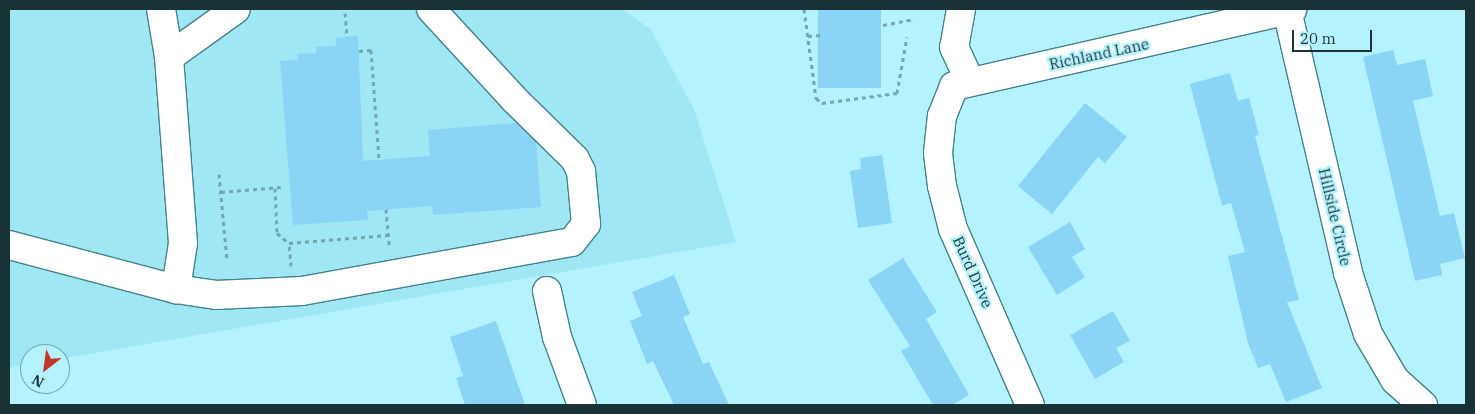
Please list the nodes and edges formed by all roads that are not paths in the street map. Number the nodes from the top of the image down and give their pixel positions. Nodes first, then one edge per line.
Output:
1 (161, 9) edge
2 (239, 9) edge
3 (432, 9) edge
4 (961, 9) edge
5 (1289, 9) edge
6 (169, 58) junction
7 (970, 82) junction
8 (940, 133) joint
9 (9, 245) edge
10 (176, 289) junction
11 (547, 291) dead end
12 (582, 405) edge
13 (1030, 405) edge
14 (1423, 405) edge

1 - 6 street
2 - 6 street
3 - 10 street
4 - 7 street
5 - 7 street, Richland Lane
5 - 14 street, Hillside Circle
6 - 10 street
7 - 8 street, Richland Lane
8 - 13 street, Burd Drive
9 - 10 street
11 - 12 street

